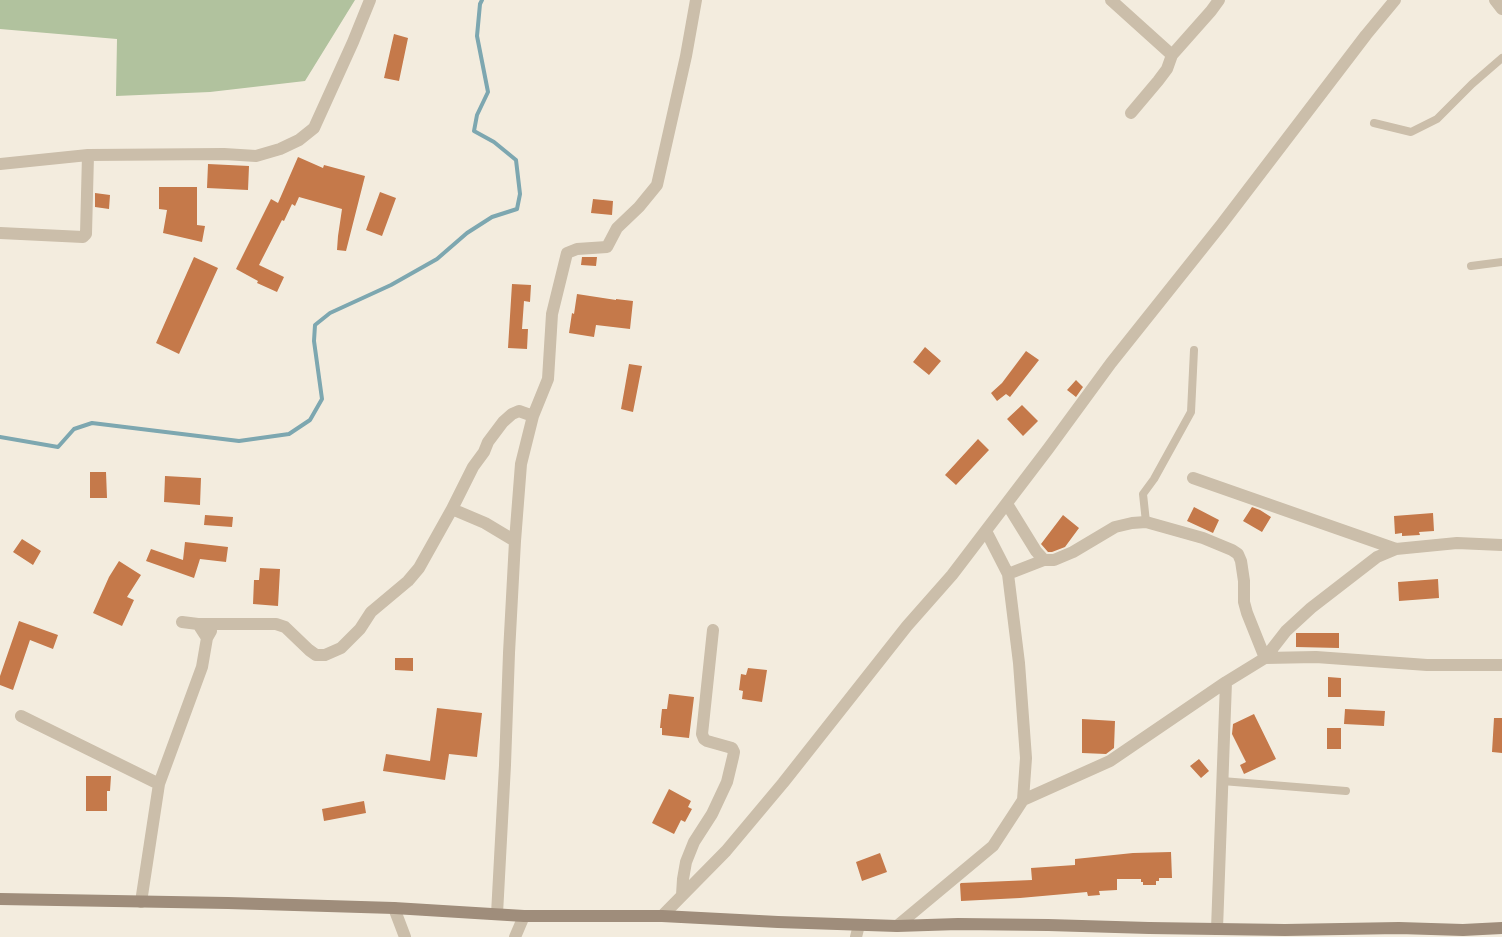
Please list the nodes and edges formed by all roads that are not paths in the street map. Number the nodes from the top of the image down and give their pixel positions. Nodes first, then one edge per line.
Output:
1 (370, 0) edge
2 (696, 0) edge
3 (1111, 0) edge
4 (1219, 0) edge
5 (1395, 0) edge
6 (1495, 0) edge
7 (1502, 9) edge
8 (1172, 55) junction
9 (1502, 58) edge
10 (1131, 113) dead end
11 (1374, 123) dead end
12 (88, 155) junction
13 (0, 164) edge
14 (0, 233) edge
15 (1502, 262) edge
16 (1472, 266) dead end
17 (1194, 350) dead end
18 (533, 416) junction
19 (1194, 478) dead end
20 (1007, 504) junction
21 (452, 509) junction
22 (1146, 522) junction
23 (986, 531) junction
24 (515, 540) junction
25 (1502, 545) edge
26 (1396, 549) junction
27 (1044, 560) junction
28 (1008, 574) junction
29 (182, 622) dead end
30 (198, 624) junction
31 (214, 624) junction
32 (713, 630) dead end
33 (207, 638) junction
34 (1265, 658) junction
35 (1502, 665) edge
36 (1226, 682) junction
37 (21, 716) dead end
38 (1222, 780) junction
39 (160, 784) junction
40 (1346, 791) dead end
41 (1023, 800) junction
42 (682, 895) junction
43 (0, 899) edge
44 (141, 902) junction
45 (394, 908) junction
46 (497, 914) junction
47 (524, 916) junction
48 (662, 916) junction
49 (897, 926) junction
50 (1217, 929) junction
51 (858, 931) edge
52 (1496, 931) edge
53 (1234, 933) edge
54 (405, 937) edge
55 (515, 937) edge

1 - 12 street
2 - 18 street
3 - 8 street
4 - 8 street
5 - 20 street
6 - 7 street
8 - 10 street
9 - 11 lane
12 - 13 street
12 - 14 street
15 - 16 lane
17 - 22 lane
18 - 21 street
18 - 24 street
19 - 26 street
20 - 23 street
20 - 27 street
21 - 24 street
21 - 31 street
22 - 27 street
22 - 34 street
23 - 28 street
23 - 42 street
24 - 46 street
25 - 26 street
26 - 34 street
27 - 28 street
28 - 41 street
29 - 30 street
30 - 31 street
30 - 33 street
31 - 33 street
32 - 42 street
33 - 39 street
34 - 35 street
34 - 36 street
36 - 38 street
36 - 41 street
37 - 39 street
38 - 40 lane
38 - 50 street
39 - 44 street
41 - 49 street
42 - 48 street
43 - 44 street
44 - 45 street
45 - 46 street
45 - 54 street
46 - 47 street
47 - 48 street
47 - 55 street
48 - 51 street
49 - 50 street
49 - 51 street
50 - 53 street
52 - 53 street

